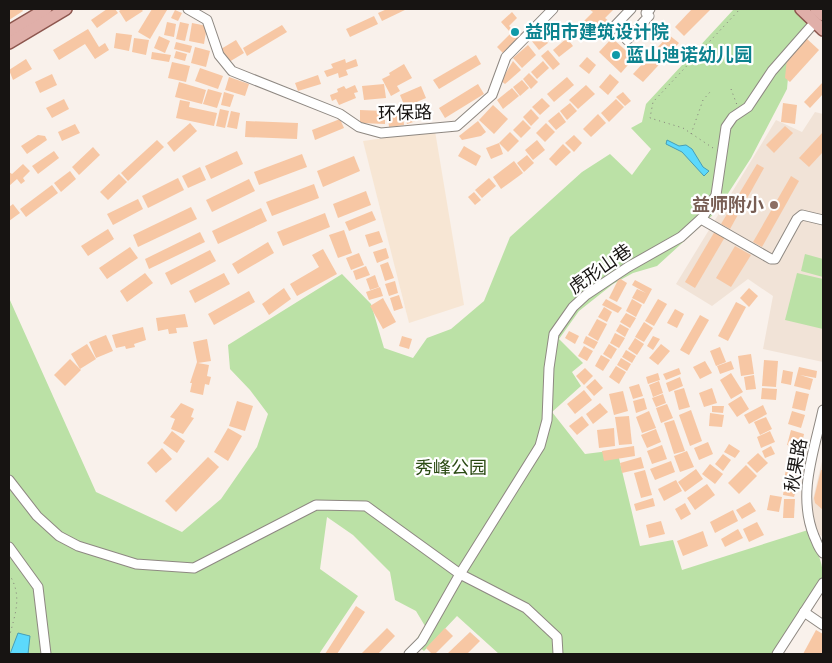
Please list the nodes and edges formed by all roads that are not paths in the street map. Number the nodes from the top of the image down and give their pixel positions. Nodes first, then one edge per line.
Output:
1 (46, 9) edge
2 (66, 9) edge
3 (188, 9) edge
4 (553, 9) edge
5 (631, 9) edge
6 (650, 9) edge
7 (801, 9) edge
8 (816, 9) edge
9 (820, 22) edge
10 (9, 32) edge
11 (608, 33) dead end
12 (627, 40) dead end
13 (9, 43) edge
14 (701, 219) junction
15 (823, 220) edge
16 (823, 410) edge
17 (9, 480) edge
18 (9, 546) edge
19 (823, 553) edge
20 (460, 574) junction
21 (823, 583) edge
22 (804, 612) junction
23 (823, 625) edge
24 (46, 654) edge
25 (409, 654) edge
26 (558, 654) edge
27 (777, 654) edge

1 - 10 main road
2 - 13 main road
3 - 4 street, 环保路
5 - 11 street
6 - 12 street
7 - 9 main road
8 - 9 main road
9 - 14 street, 虎形山巷
14 - 15 street
14 - 20 street, 虎形山巷
16 - 19 street, 秋果路
17 - 20 street
18 - 24 street
20 - 25 street, 虎形山巷
20 - 26 street
21 - 22 street
22 - 23 street
22 - 27 street

